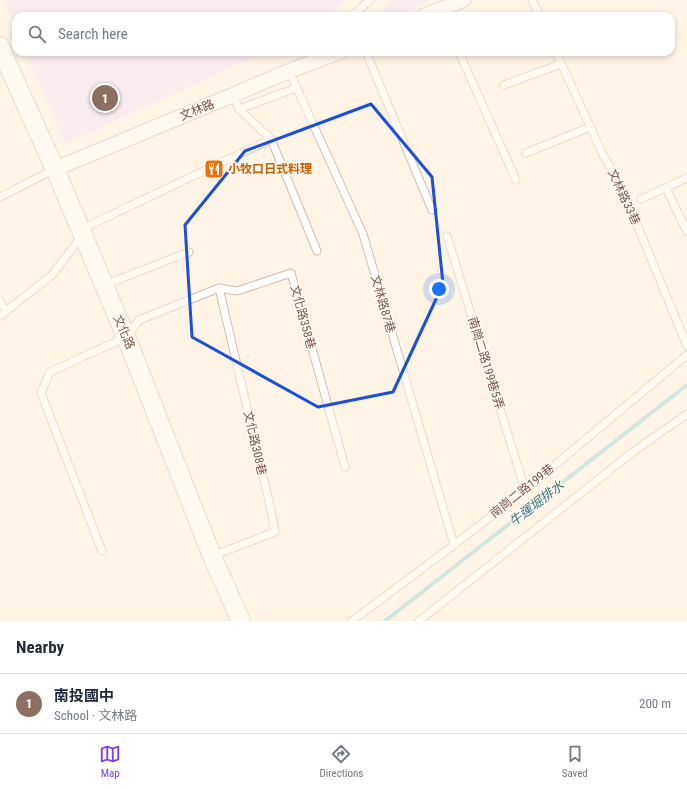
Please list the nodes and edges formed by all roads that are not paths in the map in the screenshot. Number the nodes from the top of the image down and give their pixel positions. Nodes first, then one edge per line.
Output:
1 (370, 0) edge
2 (463, 0) edge
3 (532, 0) edge
4 (356, 12) edge
5 (444, 12) edge
6 (538, 12) edge
7 (0, 46) edge
8 (322, 56) edge
9 (368, 56) edge
10 (461, 56) edge
11 (558, 56) edge
12 (561, 64) junction
13 (289, 71) junction
14 (504, 85) dead end
15 (296, 88) junction
16 (233, 95) junction
17 (238, 109) junction
18 (590, 128) junction
19 (271, 139) junction
20 (526, 153) dead end
21 (55, 169) junction
22 (687, 178) edge
23 (516, 180) dead end
24 (666, 188) junction
25 (0, 197) edge
26 (641, 199) dead end
27 (432, 210) dead end
28 (687, 232) edge
29 (82, 236) junction
30 (447, 236) dead end
31 (317, 251) dead end
32 (189, 252) dead end
33 (104, 285) junction
34 (219, 288) junction
35 (0, 301) edge
36 (3, 314) edge
37 (126, 337) junction
38 (687, 346) edge
39 (687, 355) edge
40 (687, 414) edge
41 (345, 468) dead end
42 (525, 490) junction
43 (454, 545) junction
44 (102, 551) dead end
45 (212, 556) junction
46 (241, 621) edge
47 (352, 621) edge
48 (419, 621) edge

1 - 4 lane
2 - 5 street
3 - 6 lane
7 - 21 street, 文化路
8 - 13 street, 文林路
9 - 27 lane
10 - 23 lane
11 - 12 lane, 文林路33巷
12 - 14 lane
12 - 18 lane, 文林路33巷
13 - 15 lane, 文林路87巷
13 - 16 street, 文林路
15 - 17 lane
15 - 43 lane, 文林路87巷
16 - 17 lane
16 - 21 street, 文林路
17 - 19 lane
18 - 20 lane
18 - 38 lane, 文林路33巷
19 - 29 lane
19 - 31 lane
21 - 25 lane
21 - 29 street, 文化路
22 - 24 lane
24 - 26 lane
24 - 28 lane
29 - 33 street, 文化路
29 - 36 lane
30 - 42 lane, 南崗二路199巷5弄
32 - 33 lane
33 - 37 street, 文化路
34 - 37 lane, 文化路358巷
34 - 41 lane, 文化路358巷
34 - 45 lane, 文化路308巷
35 - 36 lane
37 - 44 lane
37 - 45 street, 文化路
39 - 42 lane, 南崗二路199巷
40 - 48 lane
42 - 43 lane, 南崗二路199巷
43 - 47 lane, 南崗二路199巷
45 - 46 street, 文化路

